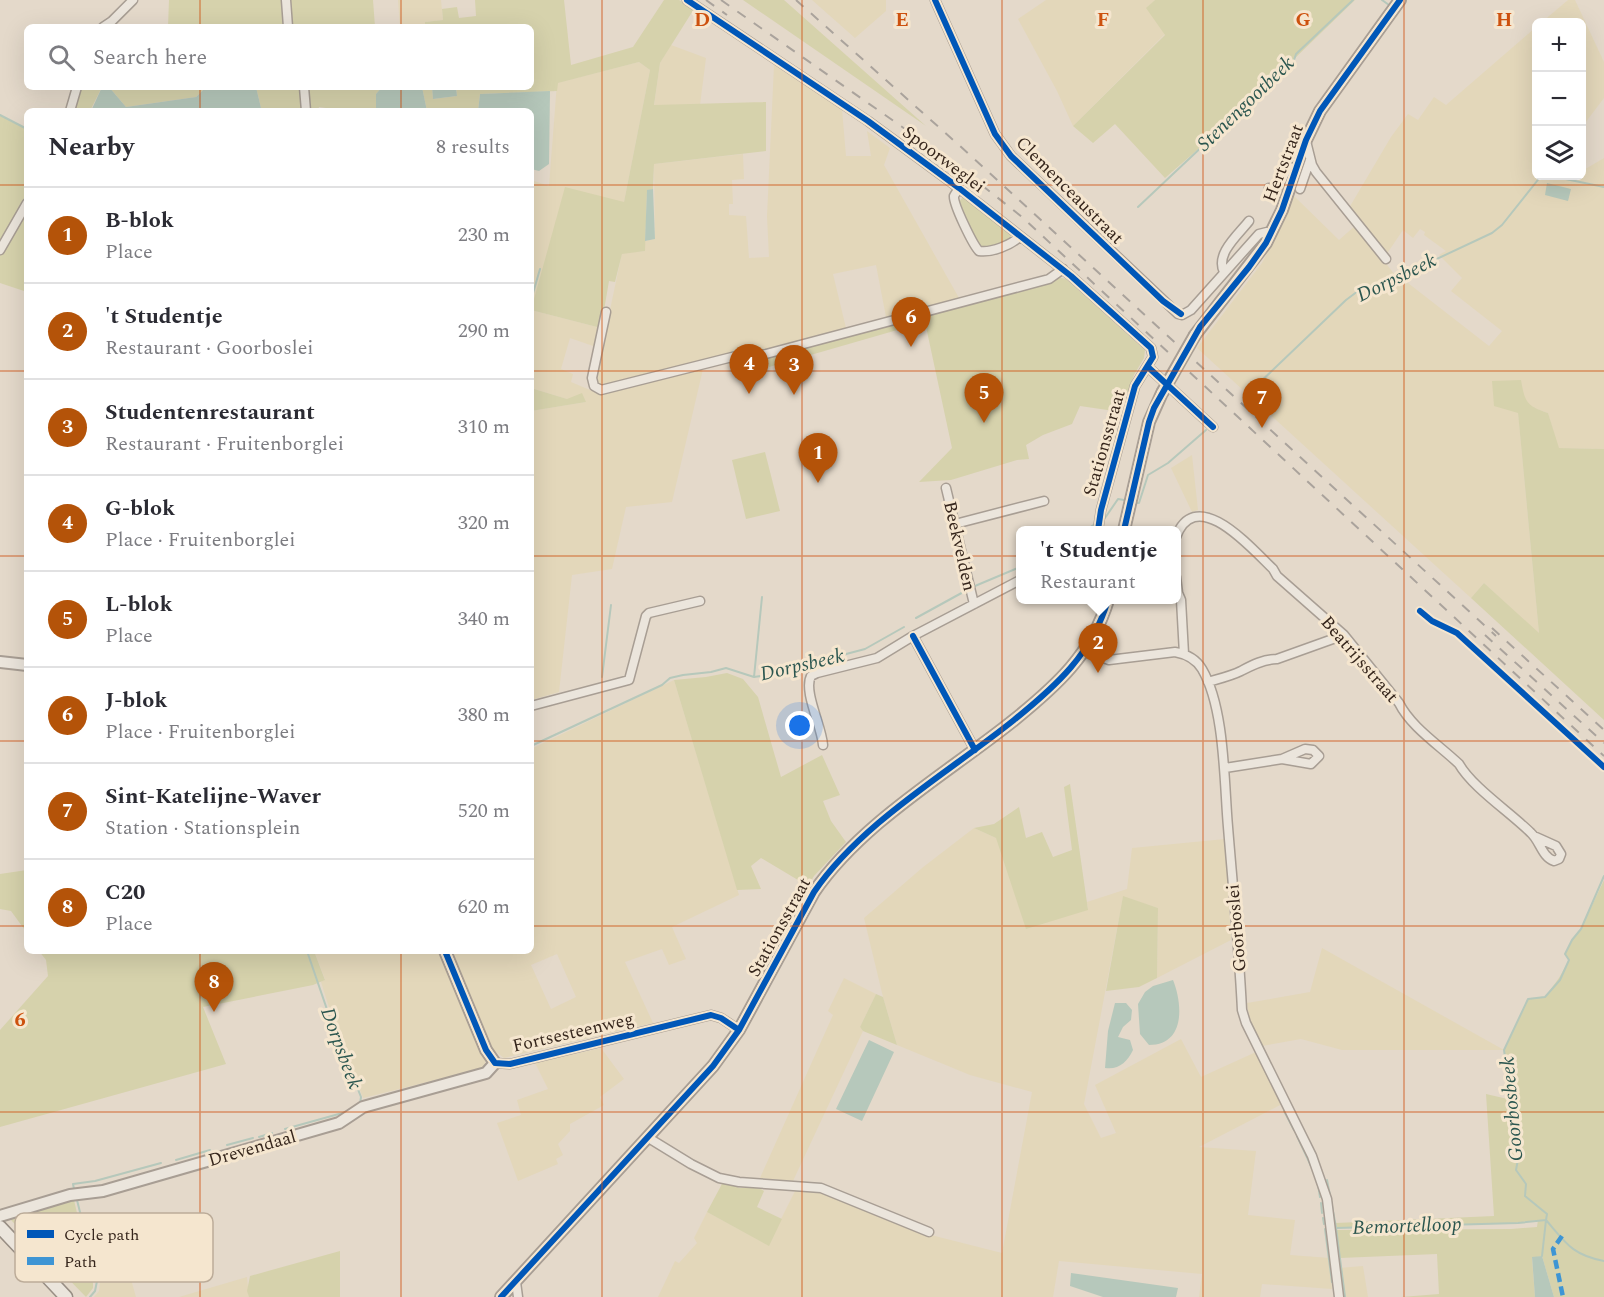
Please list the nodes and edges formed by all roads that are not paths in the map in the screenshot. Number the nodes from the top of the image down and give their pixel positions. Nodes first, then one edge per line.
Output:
1 (133, 0) edge
2 (286, 0) edge
3 (687, 0) edge
4 (934, 0) edge
5 (1400, 0) edge
6 (108, 24) edge
7 (288, 24) edge
8 (76, 90) edge
9 (304, 90) edge
10 (71, 108) edge
11 (306, 108) edge
12 (1306, 140) junction
13 (1310, 159) junction
14 (1297, 168) junction
15 (959, 188) junction
16 (1269, 188) dead end
17 (1300, 189) dead end
18 (24, 207) edge
19 (1249, 222) dead end
20 (1271, 234) junction
21 (1020, 236) junction
22 (0, 250) edge
23 (1386, 259) dead end
24 (1063, 269) junction
25 (1224, 272) junction
26 (606, 312) dead end
27 (1195, 335) joint
28 (1148, 367) junction
29 (1213, 426) dead end
30 (946, 488) dead end
31 (1044, 501) dead end
32 (955, 524) junction
33 (1099, 526) edge
34 (1125, 526) edge
35 (1181, 528) edge
36 (1016, 582) edge
37 (1181, 600) edge
38 (700, 601) dead end
39 (974, 604) junction
40 (1106, 604) edge
41 (1344, 635) junction
42 (913, 636) junction
43 (1085, 649) junction
44 (1184, 654) junction
45 (0, 662) edge
46 (24, 665) edge
47 (1208, 682) junction
48 (534, 705) edge
49 (823, 745) dead end
50 (975, 750) junction
51 (1282, 759) dead end
52 (1225, 768) junction
53 (1536, 837) dead end
54 (446, 954) edge
55 (739, 1030) junction
56 (495, 1063) junction
57 (647, 1137) junction
58 (0, 1216) edge
59 (0, 1227) edge
60 (929, 1232) dead end
61 (0, 1237) edge
62 (15, 1243) edge
63 (15, 1252) edge
64 (50, 1282) edge
65 (516, 1282) junction
66 (66, 1297) edge
67 (501, 1297) edge
68 (518, 1297) edge
69 (1339, 1297) edge

1 - 6 street
2 - 7 street
3 - 15 street, Spoorweglei
4 - 25 street, Clemenceaustraat
5 - 12 street, Hertstraat
8 - 10 street
9 - 11 street
12 - 13 street, Hertstraat
12 - 14 street, Hertstraat
13 - 17 street, Hertstraat
13 - 23 street, Hertstraat
14 - 16 street
14 - 20 street, Hertstraat
15 - 21 street, Spoorweglei
15 - 21 street
18 - 22 street
19 - 25 street, Clemenceaustraat
20 - 25 street, Clemenceaustraat
20 - 27 street, Hertstraat
21 - 24 street, Spoorweglei
24 - 26 street
24 - 28 street, Spoorweglei
27 - 34 street, Stationsstraat, bridge
28 - 29 street
28 - 33 street, Stationsstraat
30 - 32 street, Beekvelden
31 - 32 street
32 - 39 street, Beekvelden
35 - 41 street, Beatrijsstraat
36 - 39 street
37 - 44 street
38 - 48 street
39 - 42 street
40 - 43 street, Stationsstraat
41 - 47 street
41 - 53 street, Beatrijsstraat
42 - 49 street
42 - 50 street
43 - 44 street
43 - 50 street, Stationsstraat
44 - 47 street, Goorboslei
45 - 46 street
47 - 52 street, Goorboslei
50 - 55 street, Stationsstraat
51 - 52 street
52 - 69 street, Goorboslei
54 - 56 street, Fortsesteenweg
55 - 56 street, Fortsesteenweg
55 - 57 street, Stationsstraat
56 - 58 street, Drevendaal
57 - 60 street
57 - 65 street, Stationsstraat
59 - 62 main road
61 - 63 main road
64 - 66 main road
65 - 67 street, Stationsstraat
65 - 68 street

